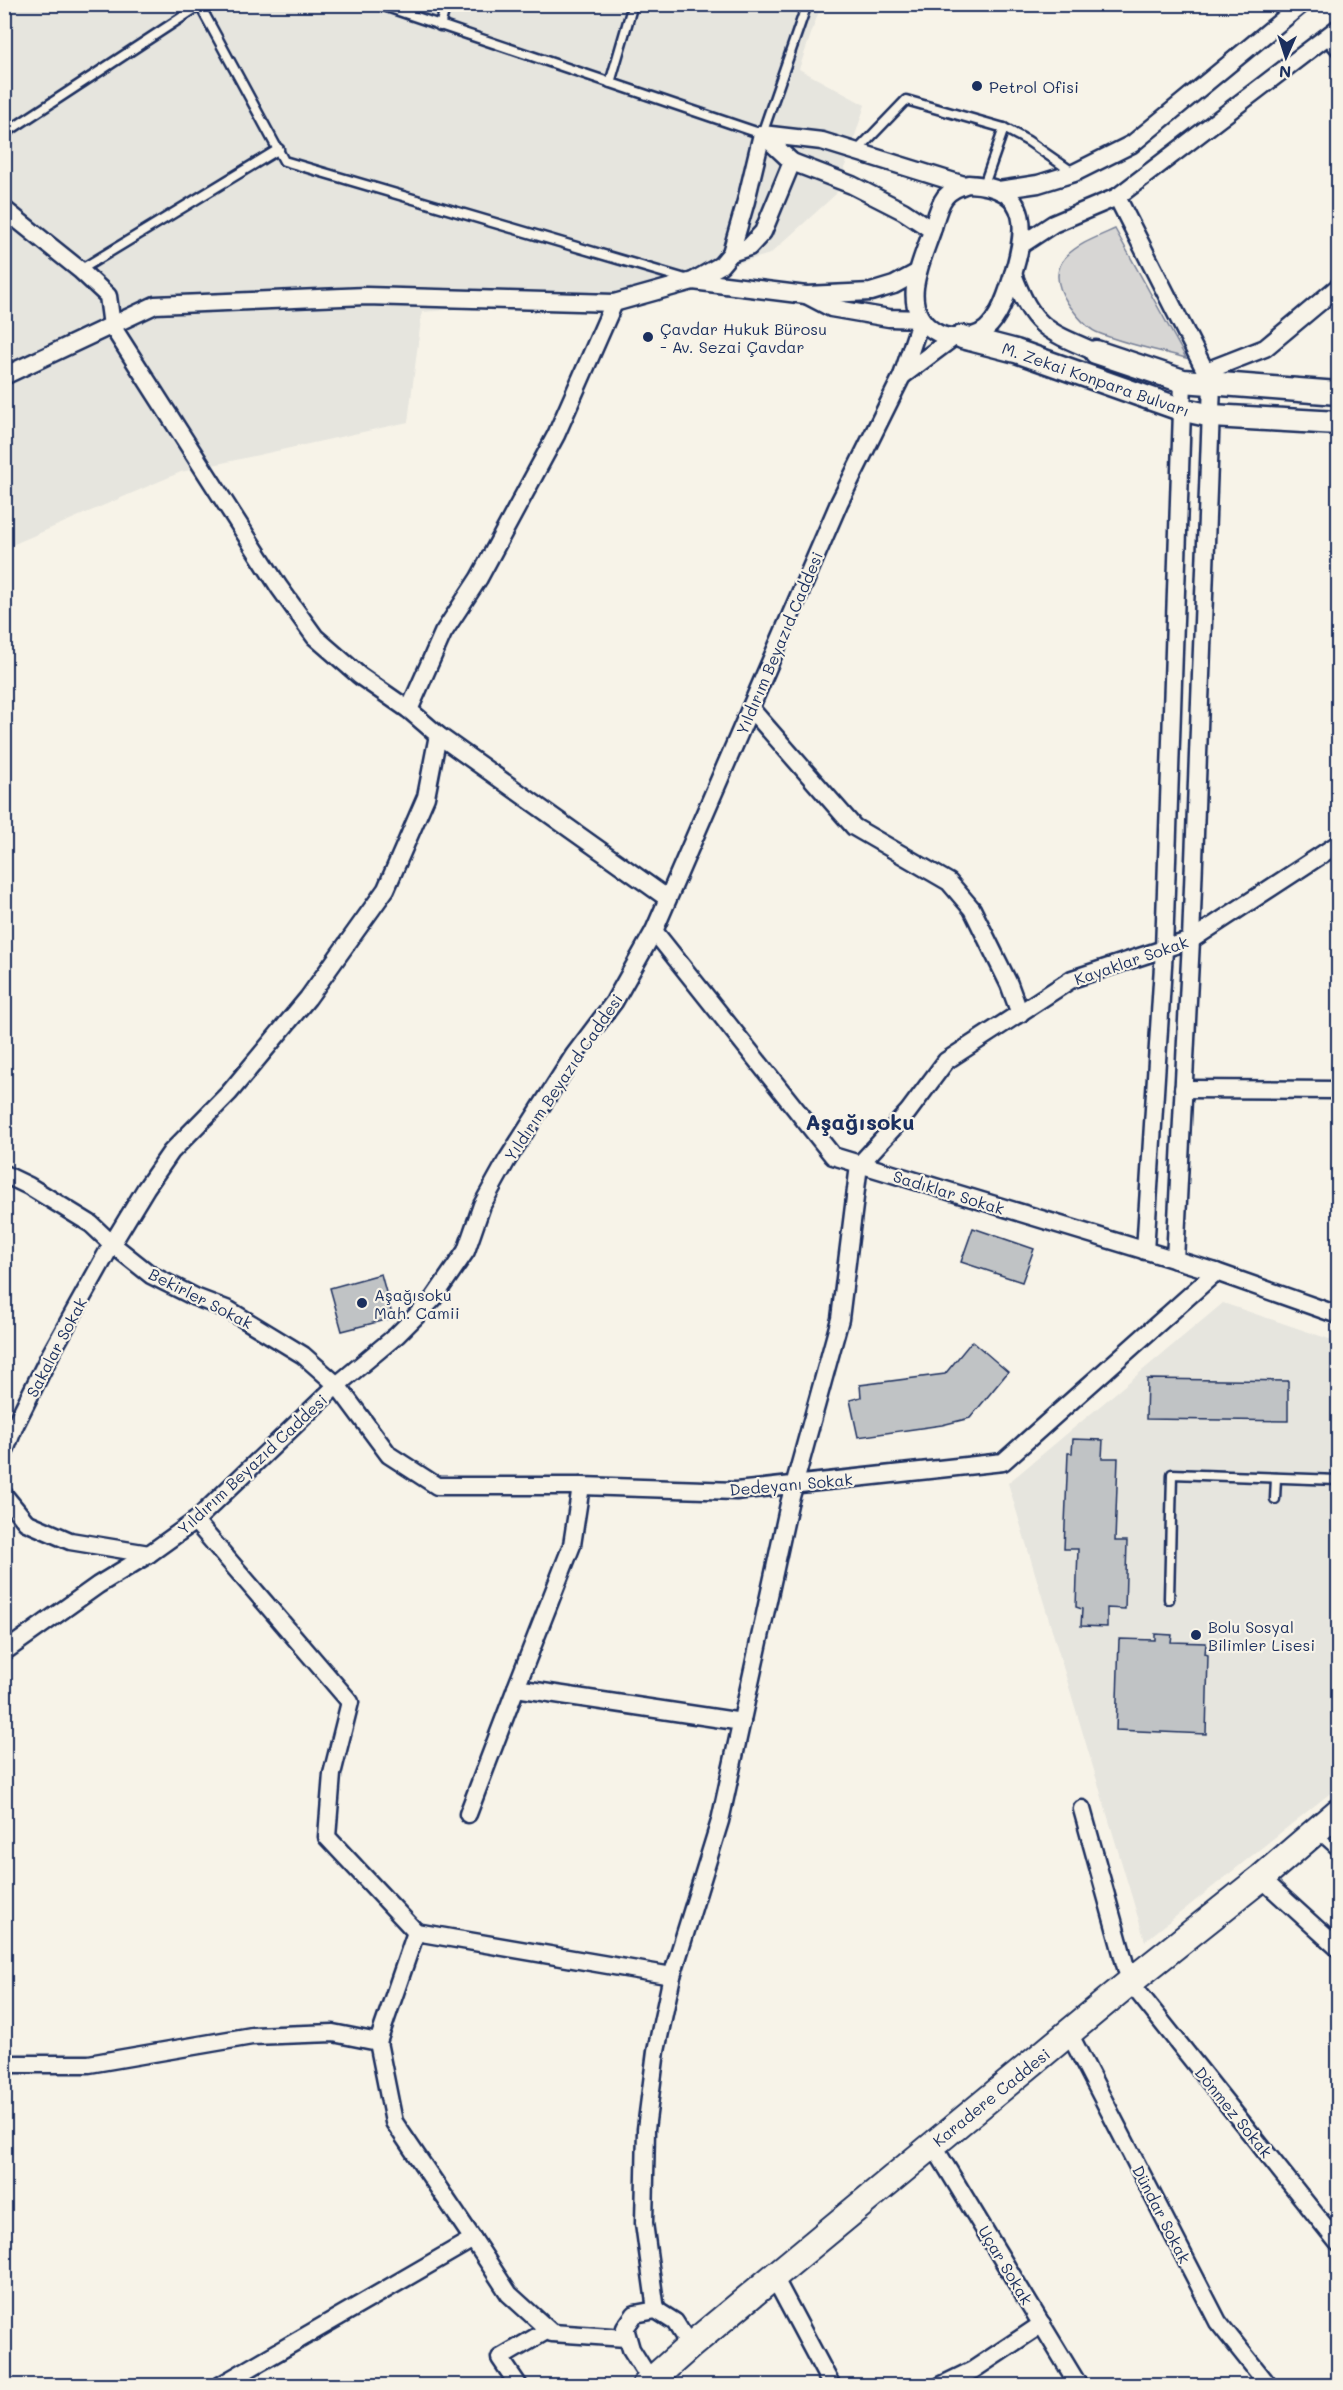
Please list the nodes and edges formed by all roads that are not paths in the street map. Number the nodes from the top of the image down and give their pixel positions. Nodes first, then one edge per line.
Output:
1 (378, 4) edge
2 (446, 4) edge
3 (633, 4) edge
4 (807, 4) edge
5 (1302, 4) edge
6 (201, 5) edge
7 (440, 26) junction
8 (1332, 34) edge
9 (1338, 53) edge
10 (610, 83) junction
11 (1004, 128) junction
12 (4, 134) edge
13 (762, 134) junction
14 (279, 149) junction
15 (856, 152) junction
16 (792, 162) junction
17 (1074, 173) junction
18 (964, 185) junction
19 (991, 187) junction
20 (1117, 197) junction
21 (4, 209) edge
22 (932, 230) junction
23 (1021, 245) junction
24 (731, 253) junction
25 (80, 270) junction
26 (918, 272) junction
27 (1013, 274) junction
28 (693, 281) junction
29 (1338, 287) edge
30 (806, 295) junction
31 (614, 303) junction
32 (921, 319) junction
33 (112, 326) junction
34 (958, 337) junction
35 (1096, 352) joint
36 (4, 376) edge
37 (902, 376) junction
38 (1209, 377) junction
39 (1183, 381) junction
40 (1338, 393) edge
41 (1180, 409) junction
42 (1212, 416) junction
43 (1338, 423) edge
44 (751, 709) junction
45 (409, 710) junction
46 (438, 735) junction
47 (1338, 844) edge
48 (667, 898) junction
49 (654, 931) junction
50 (1191, 940) junction
51 (1164, 950) junction
52 (1020, 1014) junction
53 (1183, 1089) junction
54 (1338, 1090) edge
55 (859, 1165) junction
56 (4, 1174) edge
57 (112, 1244) junction
58 (1145, 1251) junction
59 (1175, 1260) junction
60 (1216, 1272) junction
61 (1338, 1315) edge
62 (337, 1385) junction
63 (4, 1453) edge
64 (1276, 1478) junction
65 (1338, 1480) edge
66 (795, 1485) junction
67 (581, 1486) junction
68 (4, 1495) edge
69 (1275, 1499) dead end
70 (195, 1521) junction
71 (149, 1554) junction
72 (1169, 1599) dead end
73 (4, 1652) edge
74 (516, 1688) junction
75 (742, 1722) junction
76 (1082, 1809) dead end
77 (1338, 1812) edge
78 (468, 1814) dead end
79 (1316, 1832) junction
80 (1338, 1852) edge
81 (1261, 1878) junction
82 (416, 1932) junction
83 (1338, 1948) edge
84 (672, 1976) junction
85 (1130, 1982) junction
86 (1069, 2033) junction
87 (378, 2042) junction
88 (4, 2064) edge
89 (933, 2145) junction
90 (473, 2239) junction
91 (1338, 2243) edge
92 (774, 2277) junction
93 (656, 2310) junction
94 (1042, 2324) junction
95 (548, 2330) junction
96 (626, 2338) junction
97 (690, 2346) junction
98 (649, 2384) edge
99 (219, 2385) edge
100 (519, 2385) edge
101 (832, 2385) edge
102 (940, 2385) edge
103 (1079, 2385) edge
104 (1269, 2385) edge

1 - 7 lane
2 - 7 lane
3 - 10 lane
4 - 13 lane
5 - 17 street
6 - 12 lane
6 - 14 lane
7 - 10 lane
8 - 9 lane
8 - 20 street
10 - 13 lane
11 - 15 lane
11 - 17 lane
11 - 19 lane
13 - 15 street
13 - 16 street
13 - 24 street
14 - 25 lane
14 - 28 lane
15 - 18 street
16 - 22 street
16 - 24 street
17 - 19 street
18 - 19 street
18 - 22 street
19 - 23 street
20 - 23 street
20 - 38 street
21 - 25 street
22 - 26 street
23 - 27 street
24 - 28 street
25 - 33 street
26 - 30 street
26 - 32 street
27 - 34 street
27 - 35 street
28 - 30 street
28 - 31 street
29 - 38 street
30 - 32 street
31 - 33 street
31 - 45 street
32 - 34 street
32 - 37 street, Yıldırım Beyazıd Caddesi
33 - 36 street
33 - 45 street
34 - 37 street
34 - 41 main road, M. Zekai Konpara Bulvarı
35 - 39 main road, M. Zekai Konpara Bulvarı
37 - 44 street, Yıldırım Beyazıd Caddesi
38 - 39 main road, M. Zekai Konpara Bulvarı
38 - 40 main road, M. Zekai Konpara Bulvarı
38 - 42 street
39 - 41 street
41 - 42 main road, M. Zekai Konpara Bulvarı
41 - 51 street
42 - 43 main road, M. Zekai Konpara Bulvarı
42 - 50 street
44 - 48 street, Yıldırım Beyazıd Caddesi
44 - 52 street
45 - 46 street
46 - 48 street
46 - 57 street, Sakalar Sokak
47 - 50 street, Kayaklar Sokak
48 - 49 street, Yıldırım Beyazıd Caddesi
49 - 55 street, Sadıklar Sokak
49 - 62 street, Yıldırım Beyazıd Caddesi
50 - 51 street, Kayaklar Sokak
50 - 53 street
51 - 52 street, Kayaklar Sokak
51 - 58 street
52 - 55 street, Kayaklar Sokak
53 - 54 street
53 - 59 street
55 - 58 street, Sadıklar Sokak
55 - 66 street
56 - 57 street, Bekirler Sokak
57 - 62 street, Bekirler Sokak
57 - 63 street, Sakalar Sokak
58 - 59 street, Sadıklar Sokak
59 - 60 street, Sadıklar Sokak
60 - 61 street, Sadıklar Sokak
60 - 66 street, Dedeyanı Sokak
62 - 67 street, Dedeyanı Sokak
62 - 70 street, Yıldırım Beyazıd Caddesi
64 - 65 lane
64 - 69 lane
64 - 72 lane
66 - 67 street, Dedeyanı Sokak
66 - 75 street
67 - 74 street
68 - 71 street
70 - 71 street, Yıldırım Beyazıd Caddesi
70 - 82 street
71 - 73 street, Yıldırım Beyazıd Caddesi
74 - 75 street
74 - 78 street
75 - 84 street
76 - 85 street
77 - 79 main road, Karadere Caddesi
79 - 80 lane
79 - 81 main road, Karadere Caddesi
81 - 83 street
81 - 85 main road, Karadere Caddesi
82 - 84 street
82 - 87 street
84 - 93 street
85 - 86 main road, Karadere Caddesi
85 - 91 street, Dönmez Sokak
86 - 89 main road, Karadere Caddesi
86 - 104 street, Dündar Sokak
87 - 88 street
87 - 90 street
89 - 92 main road, Karadere Caddesi
89 - 94 street, Uçar Sokak
90 - 95 street
90 - 99 street
92 - 97 main road, Karadere Caddesi
92 - 101 street
93 - 96 street
93 - 97 street
94 - 102 street
94 - 103 street, Uçar Sokak
95 - 96 street
95 - 100 street
96 - 98 street
97 - 98 main road, Karadere Caddesi

